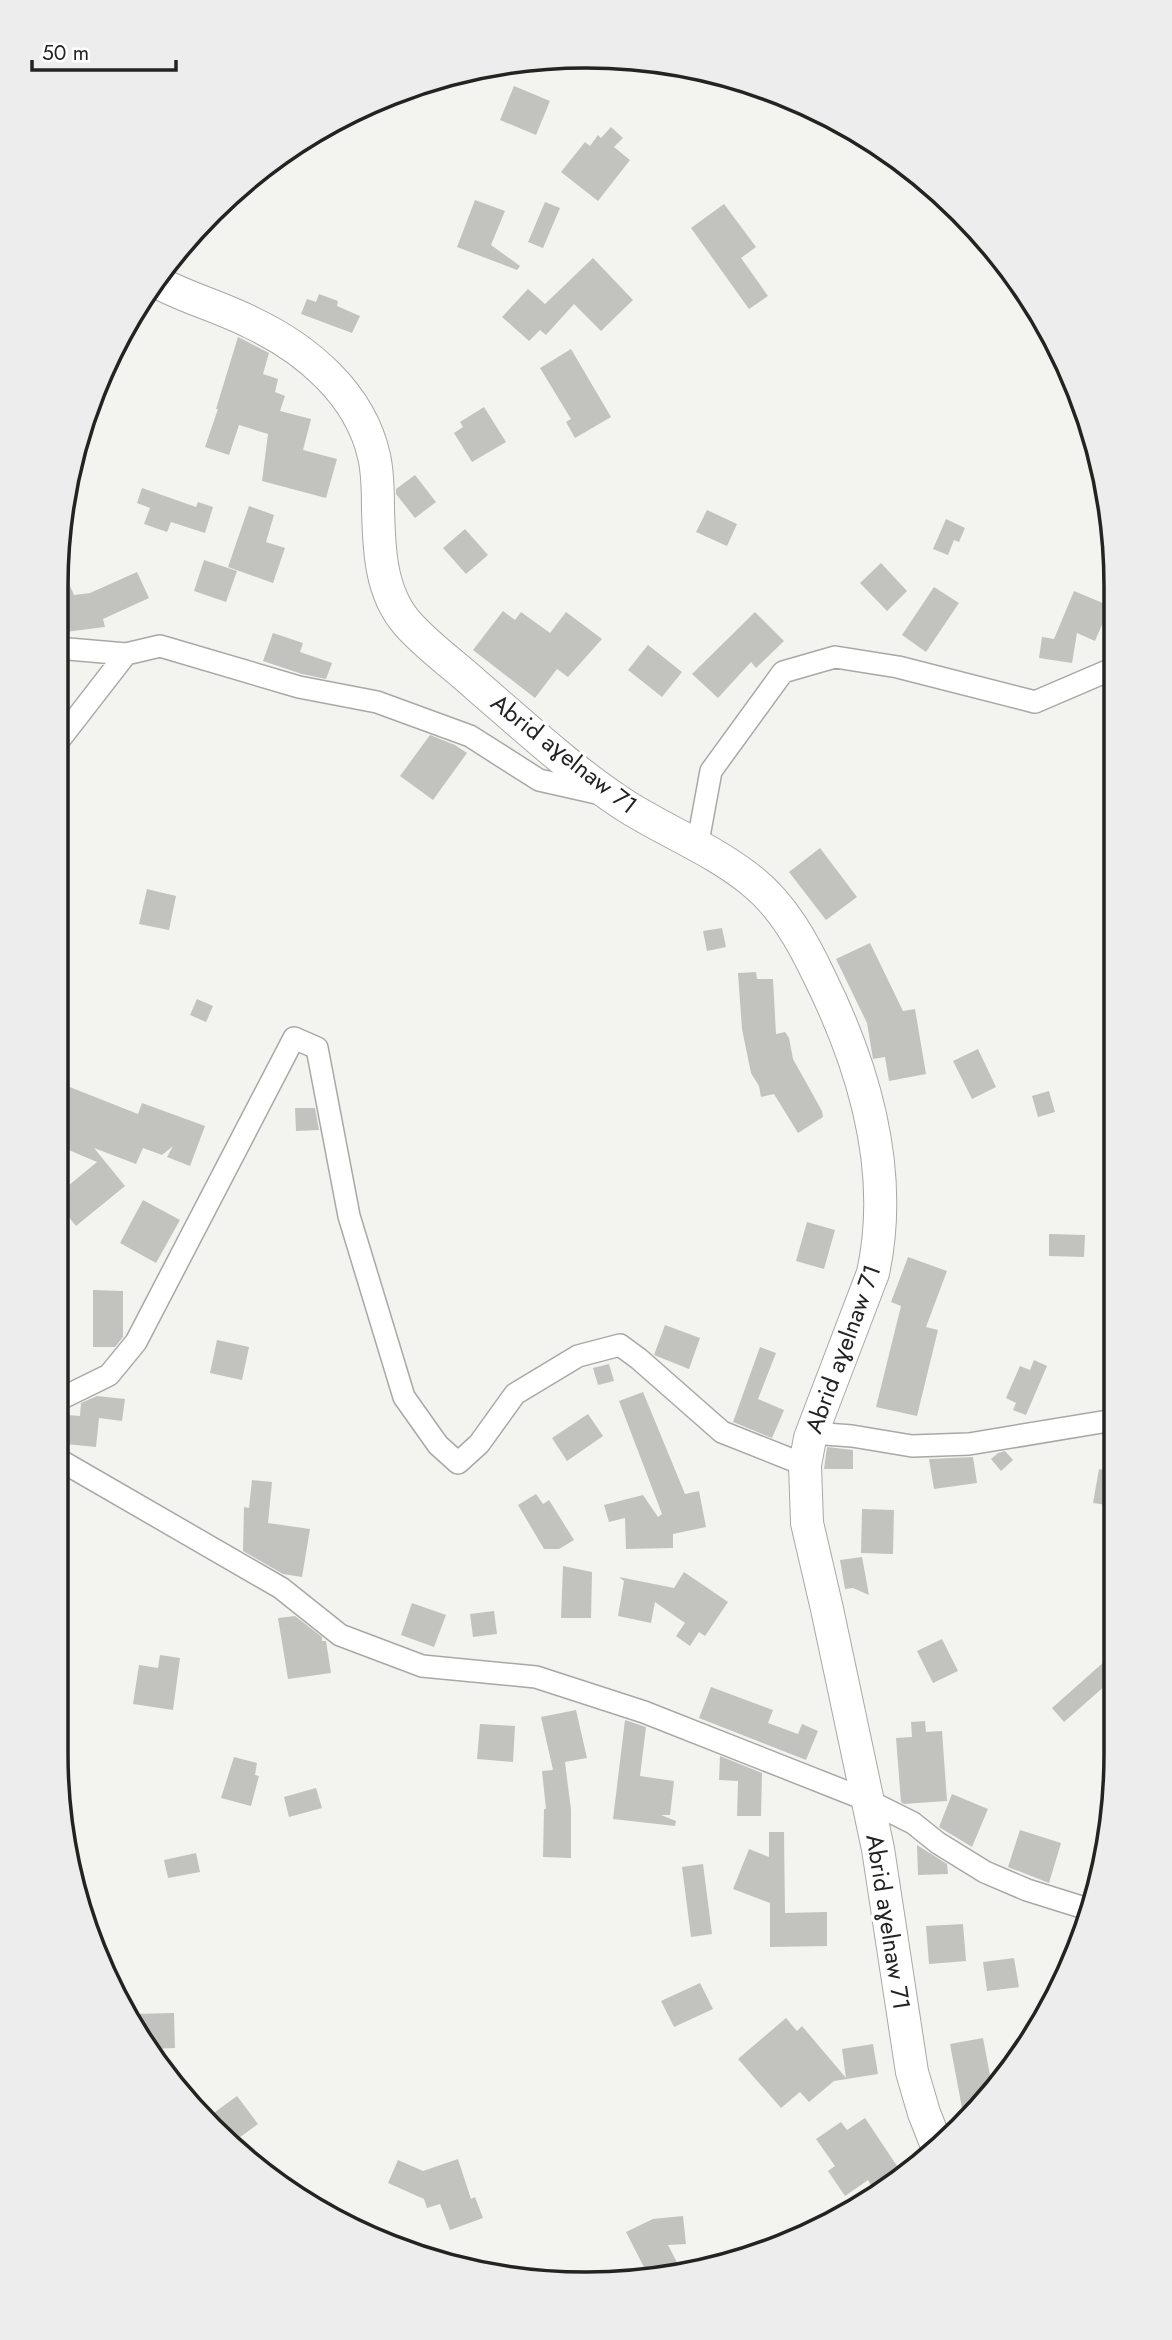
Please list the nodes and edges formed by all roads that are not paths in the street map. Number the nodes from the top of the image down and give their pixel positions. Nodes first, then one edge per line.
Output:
1 (165, 285) edge
2 (68, 649) edge
3 (127, 654) junction
4 (1104, 672) edge
5 (68, 729) edge
6 (613, 797) junction
7 (696, 847) junction
8 (68, 1395) edge
9 (1104, 1422) edge
10 (812, 1433) junction
11 (68, 1465) edge
12 (805, 1465) junction
13 (867, 1800) junction
14 (1080, 1907) edge
15 (933, 2137) edge

1 - 6 main road, Abrid aɣelnaw 71
2 - 3 street
3 - 5 street
3 - 6 street
4 - 7 street
6 - 7 main road, Abrid aɣelnaw 71
7 - 10 main road, Abrid aɣelnaw 71
8 - 12 street
9 - 10 street
10 - 12 main road, Abrid aɣelnaw 71
11 - 13 street
12 - 13 main road, Abrid aɣelnaw 71
13 - 14 street
13 - 15 main road, Abrid aɣelnaw 71

